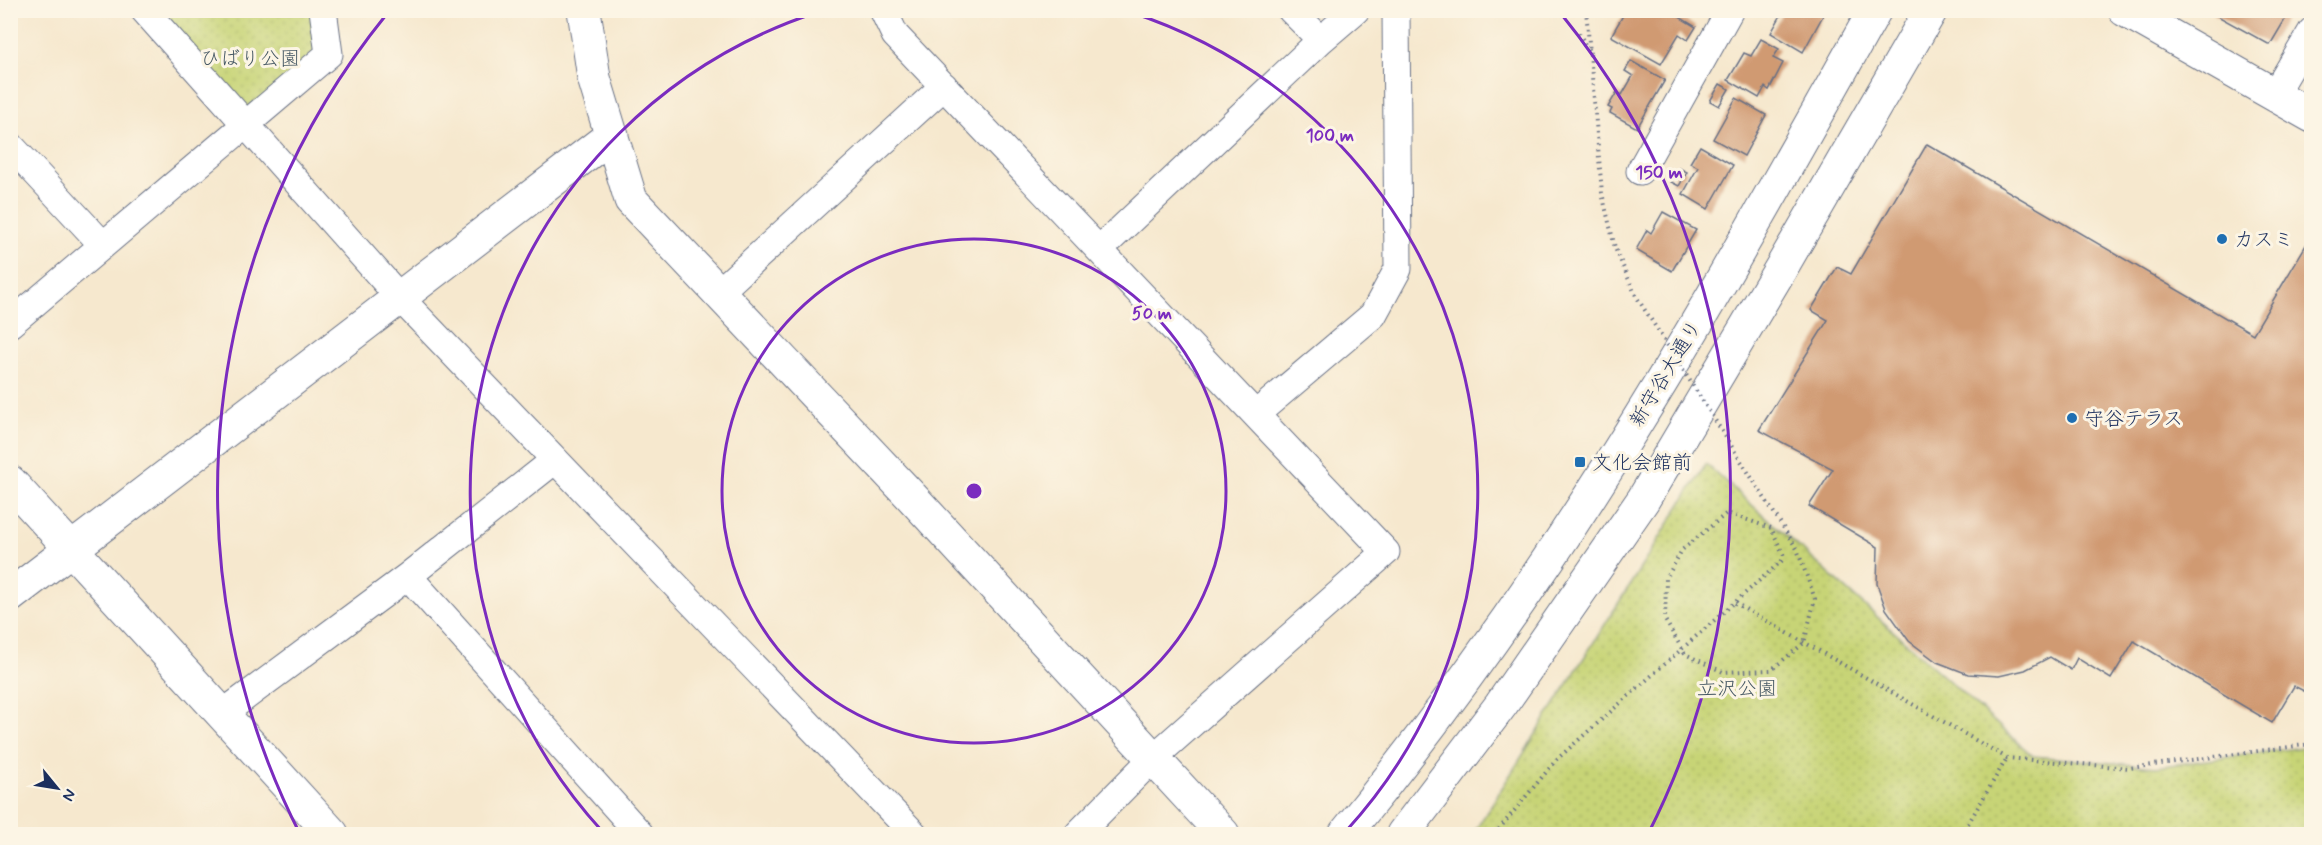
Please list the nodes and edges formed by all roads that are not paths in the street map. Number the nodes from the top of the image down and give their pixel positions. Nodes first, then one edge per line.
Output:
1 (144, 10) edge
2 (323, 10) edge
3 (584, 10) edge
4 (883, 10) edge
5 (1291, 10) edge
6 (1356, 10) edge
7 (1396, 10) edge
8 (1730, 10) edge
9 (1875, 10) edge
10 (1931, 10) edge
11 (2125, 10) edge
12 (2312, 31) edge
13 (1320, 40) junction
14 (944, 86) junction
15 (2274, 95) junction
16 (2312, 116) edge
17 (245, 124) junction
18 (612, 135) junction
19 (10, 145) edge
20 (1640, 171) dead end
21 (104, 245) junction
22 (1100, 249) junction
23 (719, 292) junction
24 (400, 298) junction
25 (10, 324) edge
26 (1256, 414) junction
27 (555, 460) junction
28 (10, 482) edge
29 (73, 548) junction
30 (408, 576) junction
31 (10, 596) edge
32 (222, 714) junction
33 (1153, 758) junction
34 (332, 834) edge
35 (640, 834) edge
36 (914, 834) edge
37 (1078, 834) edge
38 (1223, 834) edge
39 (1345, 834) edge
40 (1403, 834) edge

1 - 17 street
2 - 17 street
3 - 18 street
4 - 14 street
5 - 13 street
6 - 13 street
7 - 26 street
8 - 20 street
9 - 39 street, 新守谷大通り
10 - 40 street
11 - 15 street
12 - 15 street
13 - 22 street
14 - 22 street
14 - 23 street
15 - 16 street
17 - 21 street
17 - 24 street
18 - 23 street
18 - 24 street
19 - 21 street
21 - 25 street
22 - 26 street
23 - 33 street
24 - 27 street
24 - 29 street
26 - 33 street
27 - 30 street
27 - 36 street
28 - 29 street
29 - 31 street
29 - 32 street
30 - 32 street
30 - 35 street
32 - 34 street
33 - 37 street
33 - 38 street

